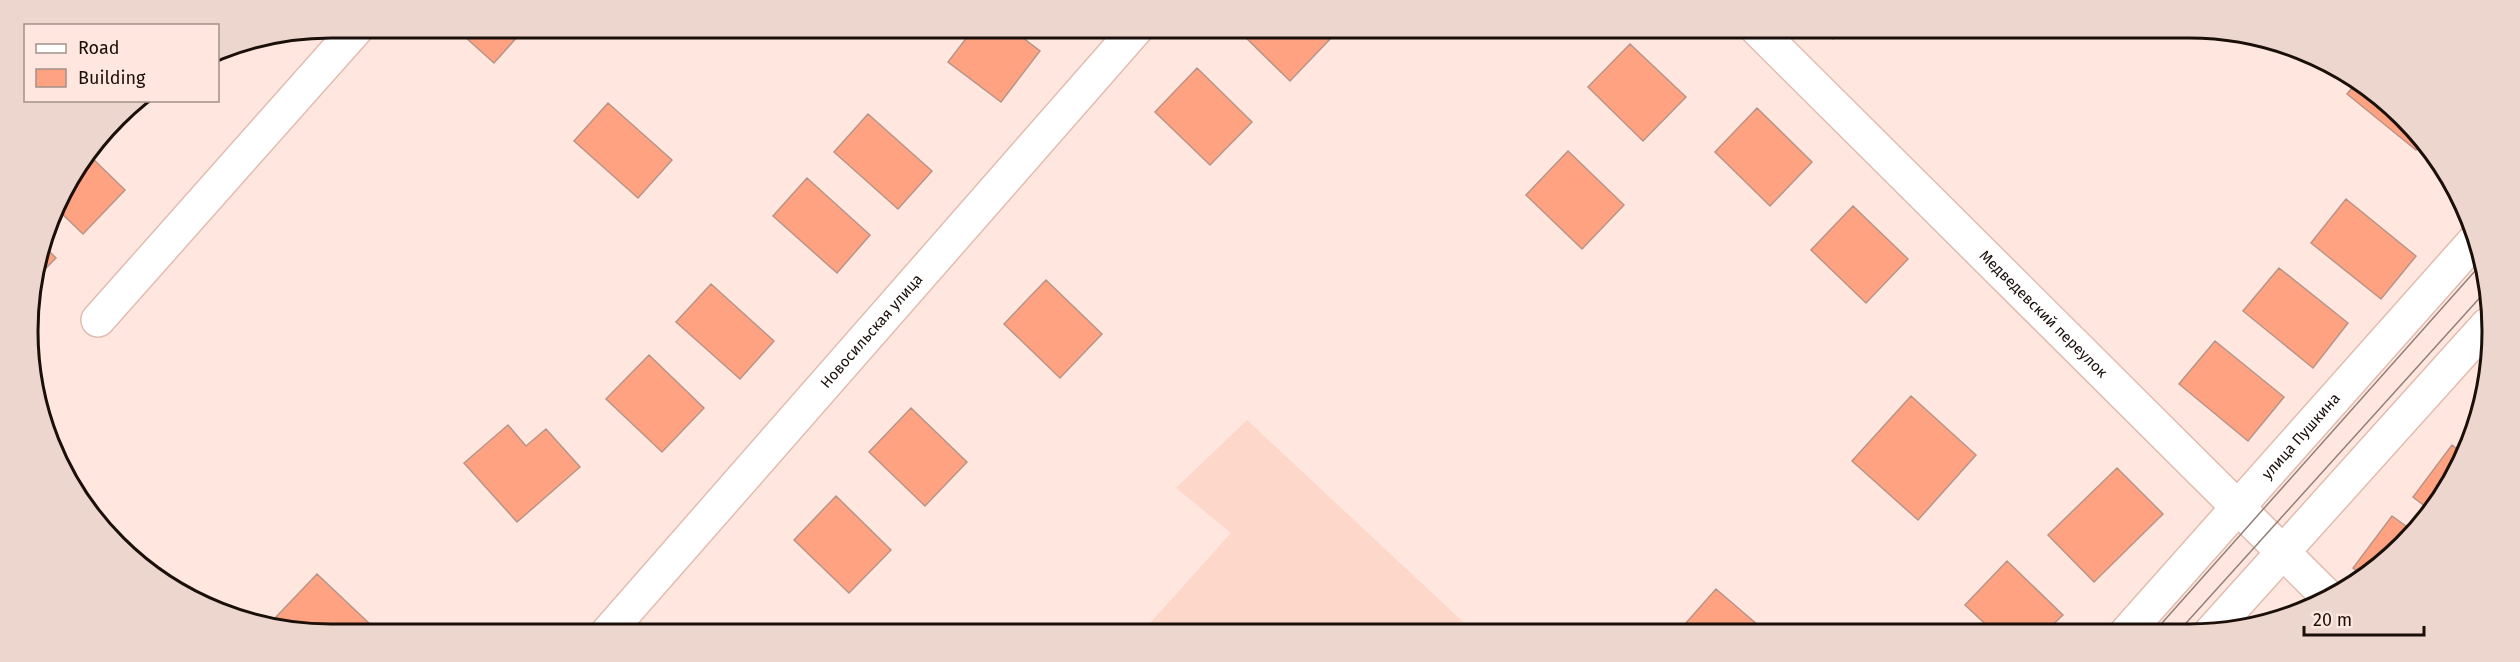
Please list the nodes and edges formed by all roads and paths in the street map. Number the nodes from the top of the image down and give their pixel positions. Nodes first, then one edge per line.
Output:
1 (348, 38) edge
2 (1128, 38) edge
3 (1766, 38) edge
4 (2470, 246) edge
5 (98, 320) dead end
6 (2482, 331) edge
7 (2237, 509) junction
8 (2283, 553) junction
9 (2323, 592) edge
10 (2219, 623) edge
11 (615, 624) edge
12 (2134, 624) edge

1 - 5 street
2 - 11 street, Новосильская улица
3 - 7 street, Медведевский переулок
4 - 7 street, улица Пушкина
6 - 8 street
7 - 8 street, Медведевский переулок
7 - 12 street, улица Пушкина
8 - 9 street, Медведевский переулок
8 - 10 street

